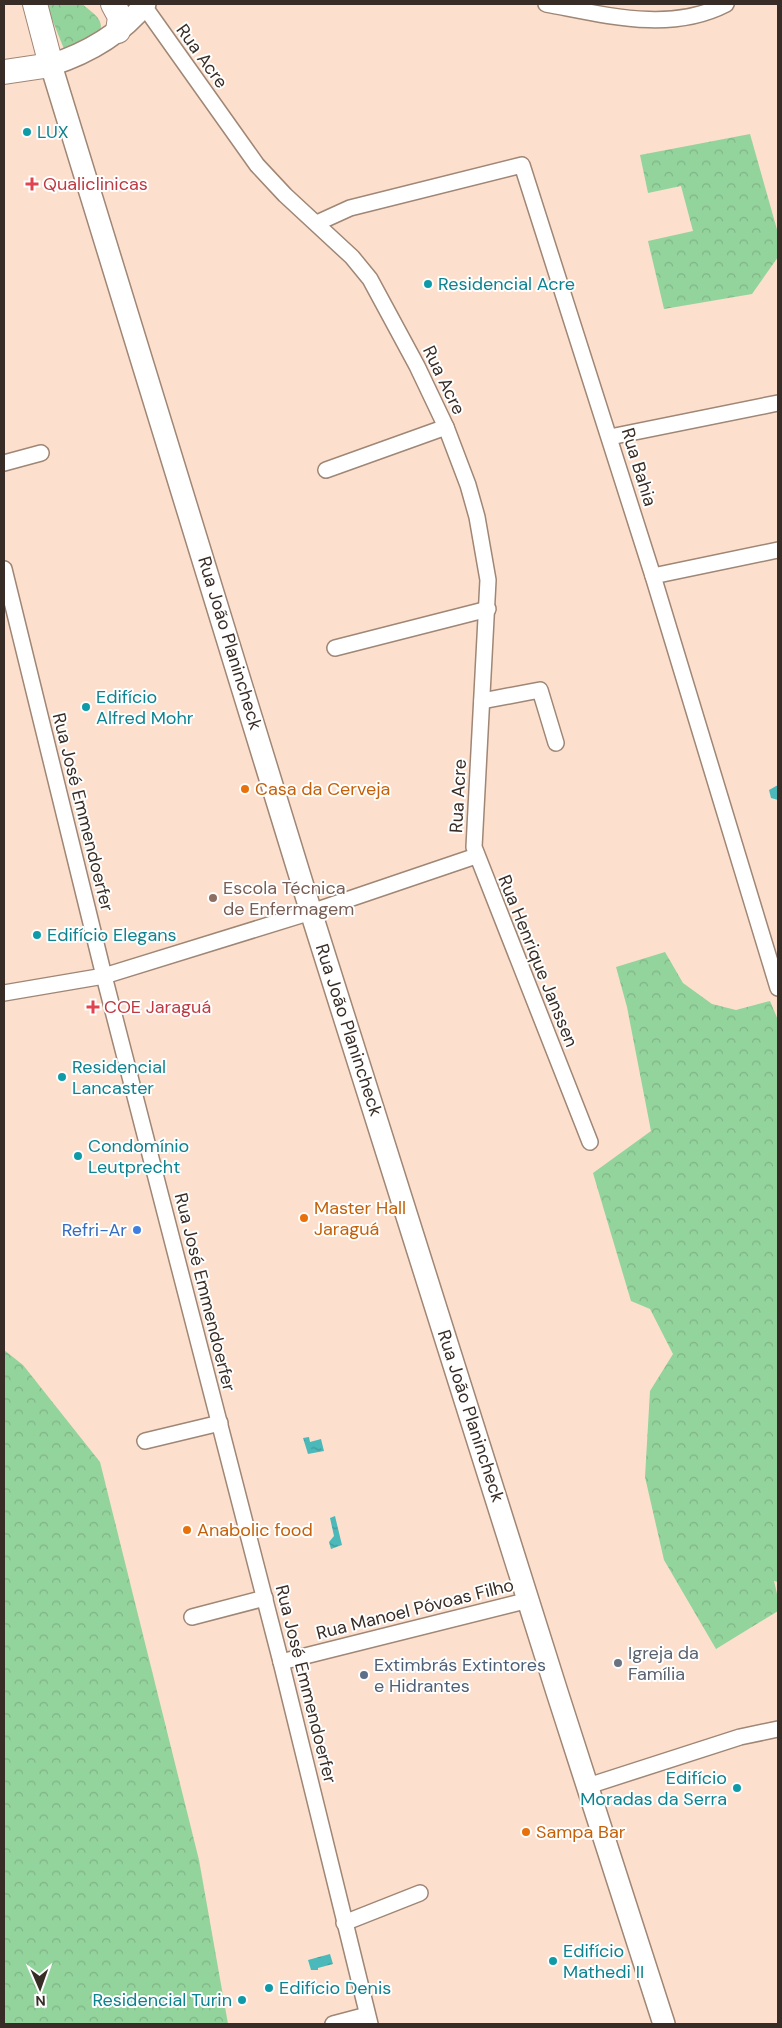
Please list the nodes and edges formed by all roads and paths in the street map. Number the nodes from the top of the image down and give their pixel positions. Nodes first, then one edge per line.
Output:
1 (35, 4) edge
2 (113, 4) edge
3 (546, 4) edge
4 (726, 4) edge
5 (145, 5) edge
6 (711, 7) edge
7 (118, 31) junction
8 (52, 65) junction
9 (4, 72) edge
10 (316, 223) junction
11 (778, 404) edge
12 (446, 427) junction
13 (610, 437) junction
14 (41, 453) dead end
15 (4, 463) edge
16 (326, 470) dead end
17 (778, 550) edge
18 (4, 569) edge
19 (653, 576) junction
20 (488, 608) junction
21 (335, 648) dead end
22 (482, 702) junction
23 (556, 742) dead end
24 (476, 856) junction
25 (311, 912) junction
26 (104, 976) junction
27 (778, 988) edge
28 (4, 994) edge
29 (590, 1142) dead end
30 (220, 1423) junction
31 (145, 1441) dead end
32 (265, 1598) junction
33 (529, 1600) junction
34 (192, 1617) dead end
35 (282, 1662) junction
36 (778, 1729) edge
37 (588, 1786) junction
38 (420, 1892) dead end
39 (344, 1923) junction
40 (368, 2020) edge
41 (332, 2024) edge
42 (664, 2024) edge

1 - 8 main road, Rua João Planincheck
2 - 7 main road
3 - 6 street
4 - 6 street
5 - 7 main road
5 - 10 street, Rua Acre
7 - 8 main road
8 - 9 main road
8 - 25 main road, Rua João Planincheck
10 - 12 street, Rua Acre
10 - 13 street, Rua Bahia
11 - 13 street
12 - 16 street
12 - 20 street, Rua Acre
13 - 19 street, Rua Bahia
14 - 15 street
17 - 19 street
18 - 26 street, Rua José Emmendoerfer
19 - 27 street, Rua Bahia
20 - 21 street
20 - 22 street, Rua Acre
22 - 23 street
22 - 24 street, Rua Acre
24 - 25 street
24 - 29 street, Rua Henrique Janssen
25 - 26 street
25 - 33 main road, Rua João Planincheck
26 - 28 street
26 - 30 street, Rua José Emmendoerfer
30 - 31 street
30 - 32 street, Rua José Emmendoerfer
32 - 34 street
32 - 35 street, Rua José Emmendoerfer
33 - 35 street, Rua Manoel Póvoas Filho
33 - 37 main road, Rua João Planincheck
35 - 39 street, Rua José Emmendoerfer
36 - 37 street
37 - 42 main road, Rua João Planincheck
38 - 39 street
39 - 40 street, Rua José Emmendoerfer
40 - 41 street

